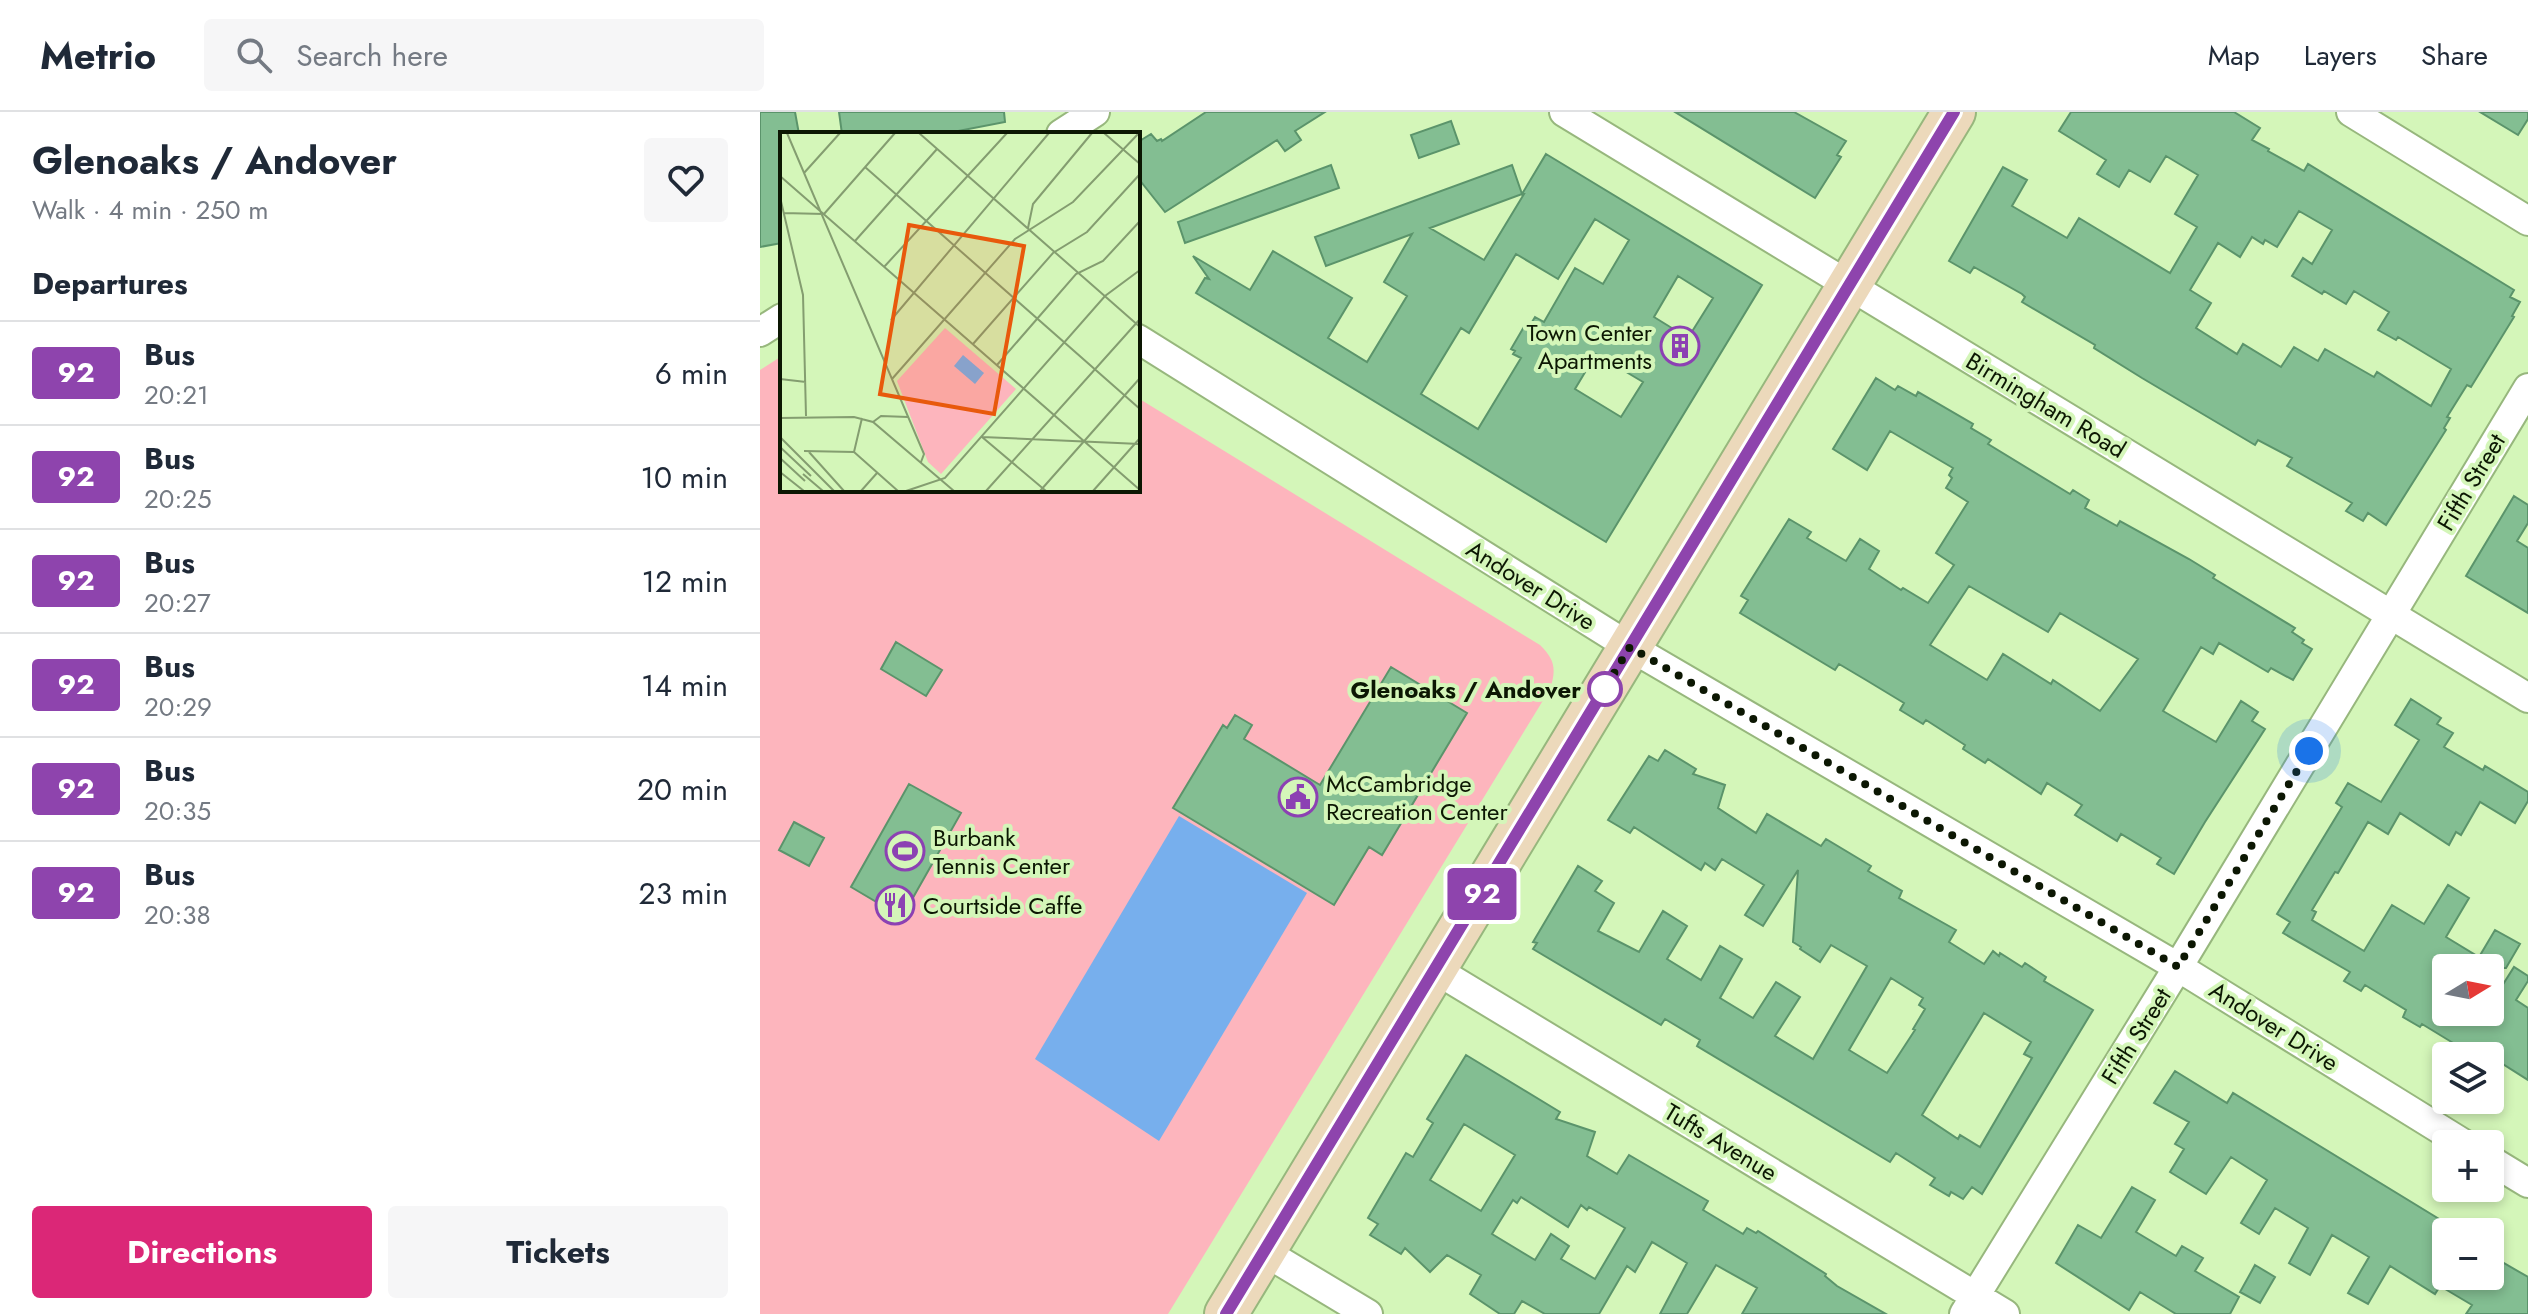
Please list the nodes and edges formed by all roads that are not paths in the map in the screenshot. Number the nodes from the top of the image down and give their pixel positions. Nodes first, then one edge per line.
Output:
1 (1095, 112) edge
2 (1564, 112) edge
3 (1954, 112) edge
4 (2351, 112) edge
5 (1064, 132) edge
6 (2528, 221) edge
7 (1850, 285) junction
8 (780, 319) edge
9 (760, 332) edge
10 (1140, 340) edge
11 (2528, 388) edge
12 (2390, 616) junction
13 (1630, 647) junction
14 (2528, 698) edge
15 (2178, 967) junction
16 (1436, 970) junction
17 (2441, 1130) edge
18 (2504, 1168) edge
19 (2528, 1183) edge
20 (1263, 1251) junction
21 (1970, 1305) edge
22 (1226, 1314) edge
23 (1368, 1314) edge
24 (2005, 1314) edge

1 - 5 street
2 - 7 street, Birmingham Road
3 - 7 main road
4 - 6 street
7 - 12 street, Birmingham Road
7 - 13 main road
8 - 9 street
10 - 13 street, Andover Drive
11 - 12 street, Fifth Street
12 - 14 street, Birmingham Road
12 - 15 street, Fifth Street
13 - 15 street, Andover Drive
13 - 16 main road
15 - 17 street, Andover Drive
15 - 21 street, Fifth Street
16 - 20 main road
16 - 21 street, Tufts Avenue
18 - 19 street
20 - 22 main road
20 - 23 street
21 - 24 street, Tufts Avenue

